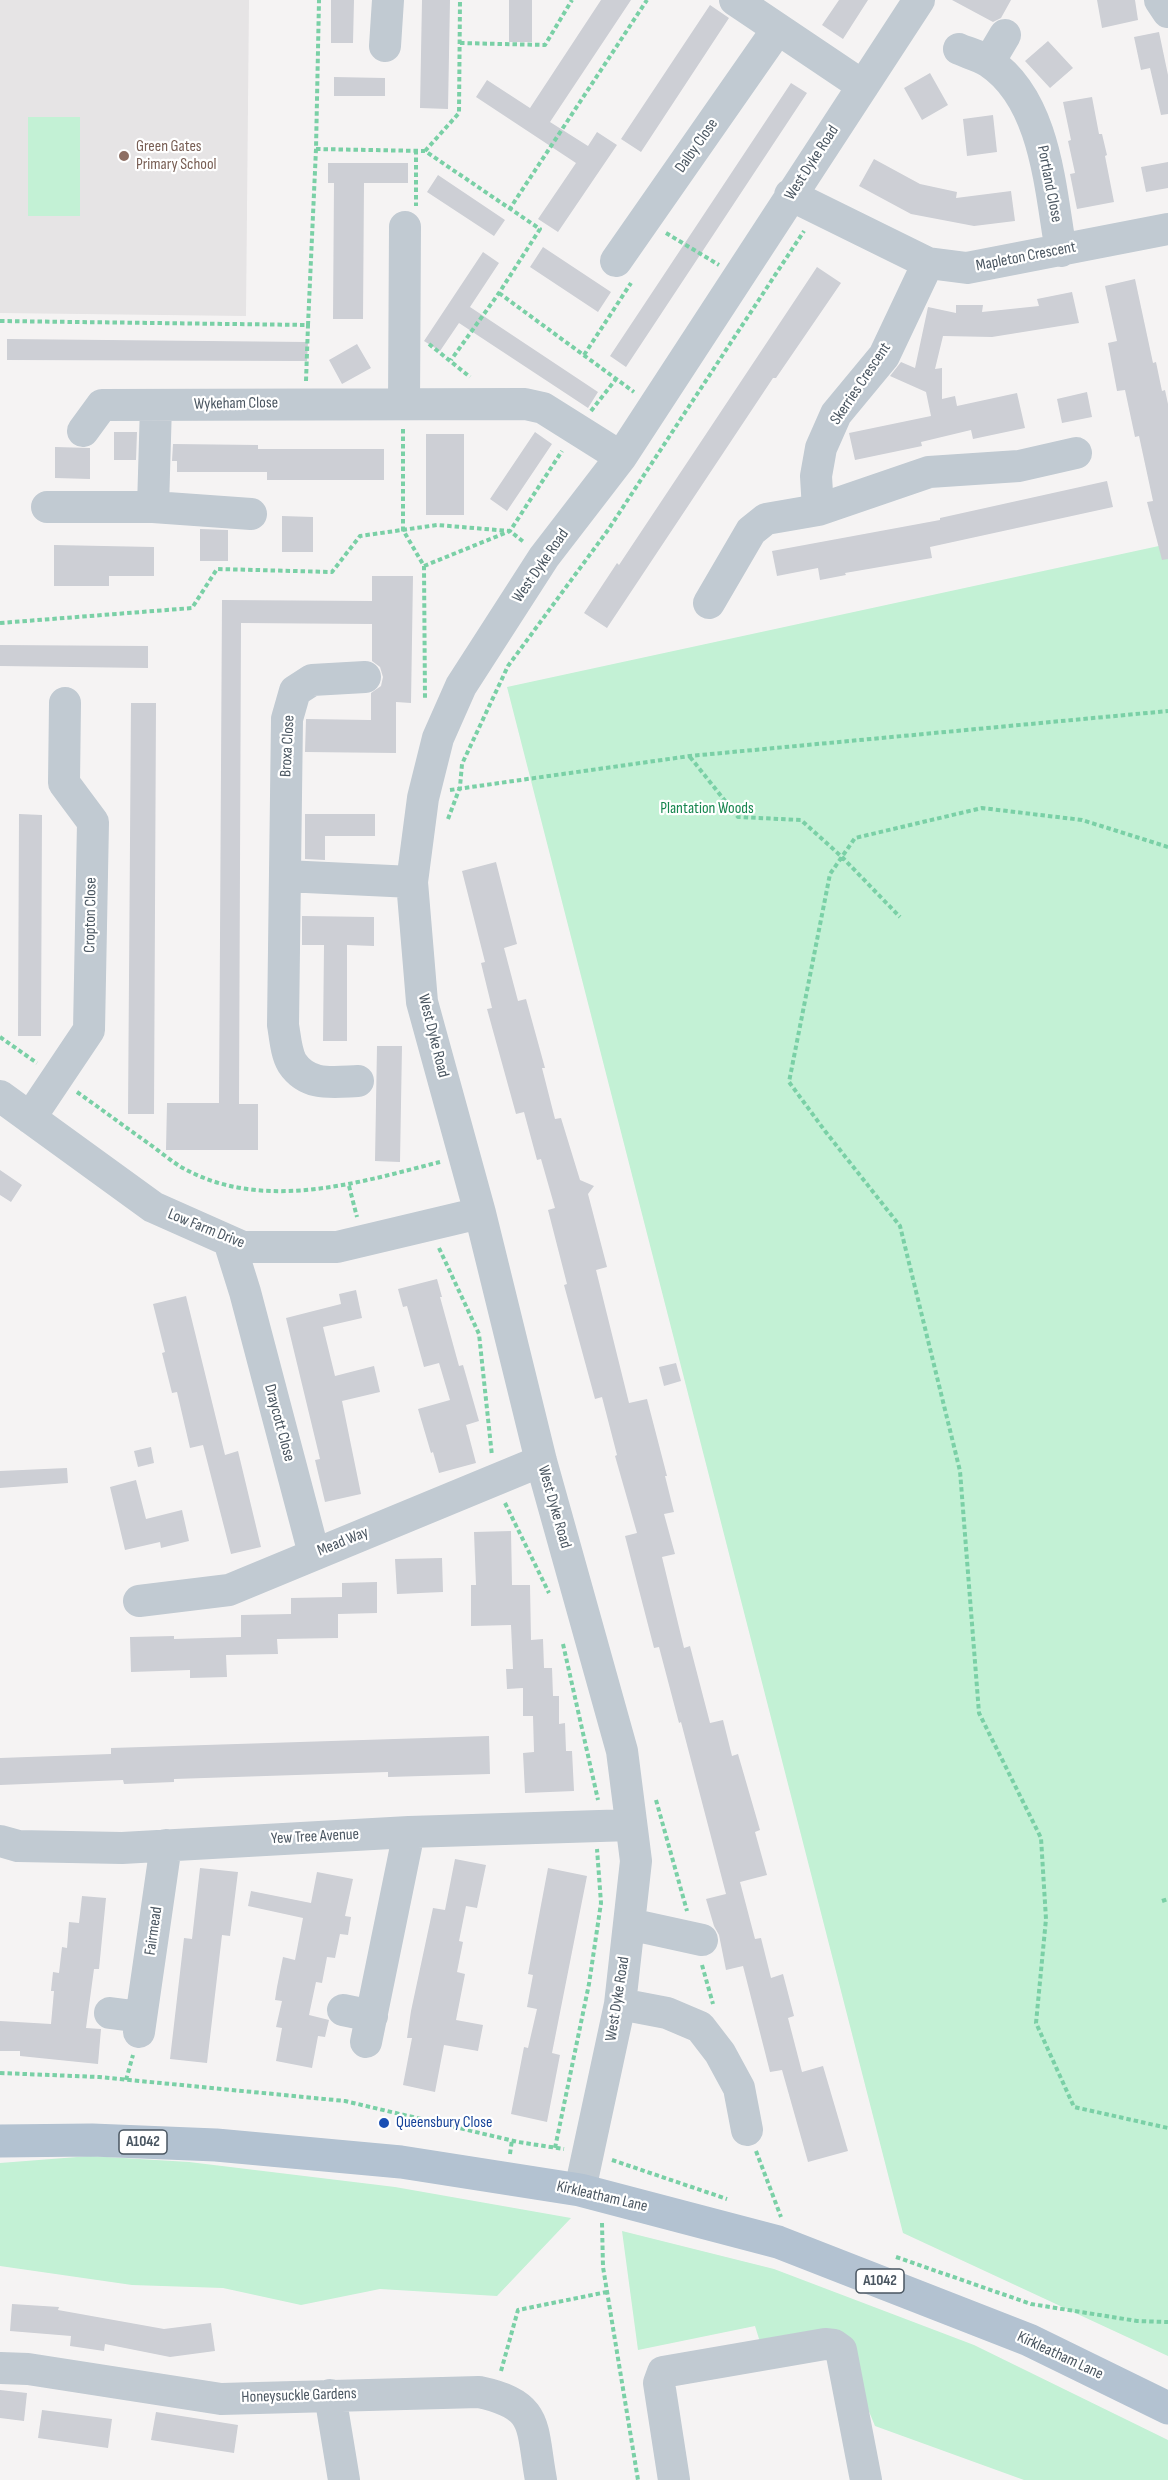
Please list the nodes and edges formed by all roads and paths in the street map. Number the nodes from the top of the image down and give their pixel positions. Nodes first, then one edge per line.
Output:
1 (318, 0) edge
2 (388, 0) edge
3 (460, 0) edge
4 (572, 0) edge
5 (647, 0) edge
6 (735, 0) edge
7 (919, 0) edge
8 (1160, 0) edge
9 (1168, 12) edge
10 (777, 30) junction
11 (1005, 35) dead end
12 (460, 43) junction
13 (385, 46) dead end
14 (959, 49) dead end
15 (988, 62) junction
16 (862, 86) junction
17 (316, 149) junction
18 (416, 150) junction
19 (425, 151) junction
20 (804, 202) junction
21 (509, 210) junction
22 (644, 220) junction
23 (405, 226) joint
24 (1167, 234) edge
25 (1061, 251) junction
26 (616, 261) joint
27 (928, 263) junction
28 (738, 276) junction
29 (499, 293) junction
30 (0, 321) edge
31 (308, 325) junction
32 (404, 326) junction
33 (584, 355) junction
34 (451, 360) junction
35 (616, 379) junction
36 (305, 403) junction
37 (404, 404) junction
38 (499, 404) junction
39 (156, 405) junction
40 (654, 406) junction
41 (576, 429) junction
42 (83, 431) dead end
43 (1076, 453) dead end
44 (621, 458) junction
45 (47, 507) dead end
46 (153, 507) junction
47 (818, 510) junction
48 (250, 514) dead end
49 (403, 530) junction
50 (510, 531) junction
51 (544, 557) junction
52 (424, 566) junction
53 (709, 603) dead end
54 (0, 623) edge
55 (365, 677) dead end
56 (65, 703) dead end
57 (451, 708) junction
58 (1168, 711) edge
59 (690, 756) junction
60 (460, 787) junction
61 (423, 798) junction
62 (1168, 847) edge
63 (842, 857) junction
64 (285, 876) junction
65 (412, 882) junction
66 (900, 917) dead end
67 (0, 1037) edge
68 (57, 1077) junction
69 (358, 1081) dead end
70 (0, 1096) edge
71 (30, 1118) junction
72 (464, 1156) junction
73 (480, 1213) junction
74 (429, 1226) junction
75 (229, 1241) junction
76 (541, 1461) junction
77 (494, 1480) junction
78 (314, 1554) junction
79 (139, 1601) dead end
80 (554, 1603) dead end
81 (561, 1638) dead end
82 (632, 1825) junction
83 (595, 1826) junction
84 (409, 1833) junction
85 (0, 1841) edge
86 (166, 1845) junction
87 (1168, 1899) edge
88 (1162, 1900) dead end
89 (629, 1924) junction
90 (702, 1940) dead end
91 (620, 2004) junction
92 (110, 2013) dead end
93 (360, 2023) dead end
94 (1168, 2128) edge
95 (747, 2130) joint
96 (0, 2142) edge
97 (555, 2148) dead end
98 (591, 2193) junction
99 (782, 2218) dead end
100 (607, 2292) junction
101 (0, 2368) edge
102 (330, 2395) junction
103 (494, 2395) junction
104 (1168, 2408) edge
105 (344, 2480) edge
106 (541, 2480) edge
107 (638, 2480) edge
108 (674, 2480) edge
109 (866, 2480) edge

1 - 17 path
2 - 13 street
3 - 12 path
4 - 12 path
5 - 21 path
6 - 10 street
7 - 16 street, West Dyke Road
8 - 9 street
10 - 16 street
10 - 22 street, Dalby Close
11 - 15 street
12 - 19 path
14 - 15 street, Portland Close
15 - 25 street, Portland Close
16 - 20 street, West Dyke Road
17 - 18 path
17 - 31 path
18 - 19 path
18 - 23 path
19 - 21 path
20 - 27 street, Mapleton Crescent
20 - 28 street, West Dyke Road
20 - 60 path
21 - 29 path
22 - 26 street, Dalby Close
22 - 28 path
23 - 32 street
24 - 25 street, Mapleton Crescent
25 - 27 street, Mapleton Crescent
26 - 33 path
27 - 47 street, Skerries Crescent
28 - 40 street, West Dyke Road
29 - 33 path
29 - 34 path
30 - 31 path
31 - 36 path
32 - 34 path
32 - 37 street
33 - 35 path
34 - 38 path
35 - 40 path
35 - 41 path
36 - 37 street, Wykeham Close
36 - 39 street, Wykeham Close
37 - 38 street, Wykeham Close
37 - 49 path
38 - 41 street, Wykeham Close
39 - 42 street, Wykeham Close
39 - 46 street
40 - 44 street, West Dyke Road
41 - 44 street, Wykeham Close
41 - 50 path
43 - 47 street
44 - 51 street, West Dyke Road
45 - 46 street
46 - 48 street
47 - 53 street
49 - 50 path
49 - 52 path
49 - 54 path
50 - 51 path
50 - 52 path
51 - 57 street, West Dyke Road
52 - 57 path
55 - 64 street, Broxa Close
56 - 68 street, Cropton Close
57 - 61 street, West Dyke Road
58 - 59 path
59 - 60 path
59 - 63 path
60 - 61 path
61 - 65 street, West Dyke Road
62 - 63 path
63 - 66 path
63 - 94 path
64 - 65 street
64 - 69 street, Broxa Close
65 - 72 street, West Dyke Road
67 - 68 path
68 - 71 street, Cropton Close
68 - 72 path
70 - 71 street, Low Farm Drive
71 - 75 street, Low Farm Drive
72 - 73 street, West Dyke Road
73 - 74 street, Low Farm Drive
73 - 76 street, West Dyke Road
74 - 75 street, Low Farm Drive
74 - 77 path
75 - 78 street, Draycott Close
76 - 77 street, Mead Way
76 - 82 street, West Dyke Road
77 - 78 street, Mead Way
77 - 80 path
78 - 79 street, Mead Way
81 - 83 path
82 - 83 street, Yew Tree Avenue
82 - 89 street, West Dyke Road
83 - 84 street, Yew Tree Avenue
83 - 97 path
84 - 86 street, Yew Tree Avenue
84 - 93 street
85 - 86 street, Yew Tree Avenue
86 - 92 street, Fairmead
87 - 88 path
89 - 90 street
89 - 91 street, West Dyke Road
91 - 95 street
91 - 98 street, West Dyke Road
95 - 99 path
96 - 98 main road, Kirkleatham Lane / A1042
98 - 100 path
98 - 104 main road, Kirkleatham Lane / A1042
100 - 103 path
100 - 107 path
101 - 102 street, Honeysuckle Gardens
102 - 103 street, Honeysuckle Gardens
102 - 105 street
103 - 106 street, Honeysuckle Gardens
108 - 109 street

